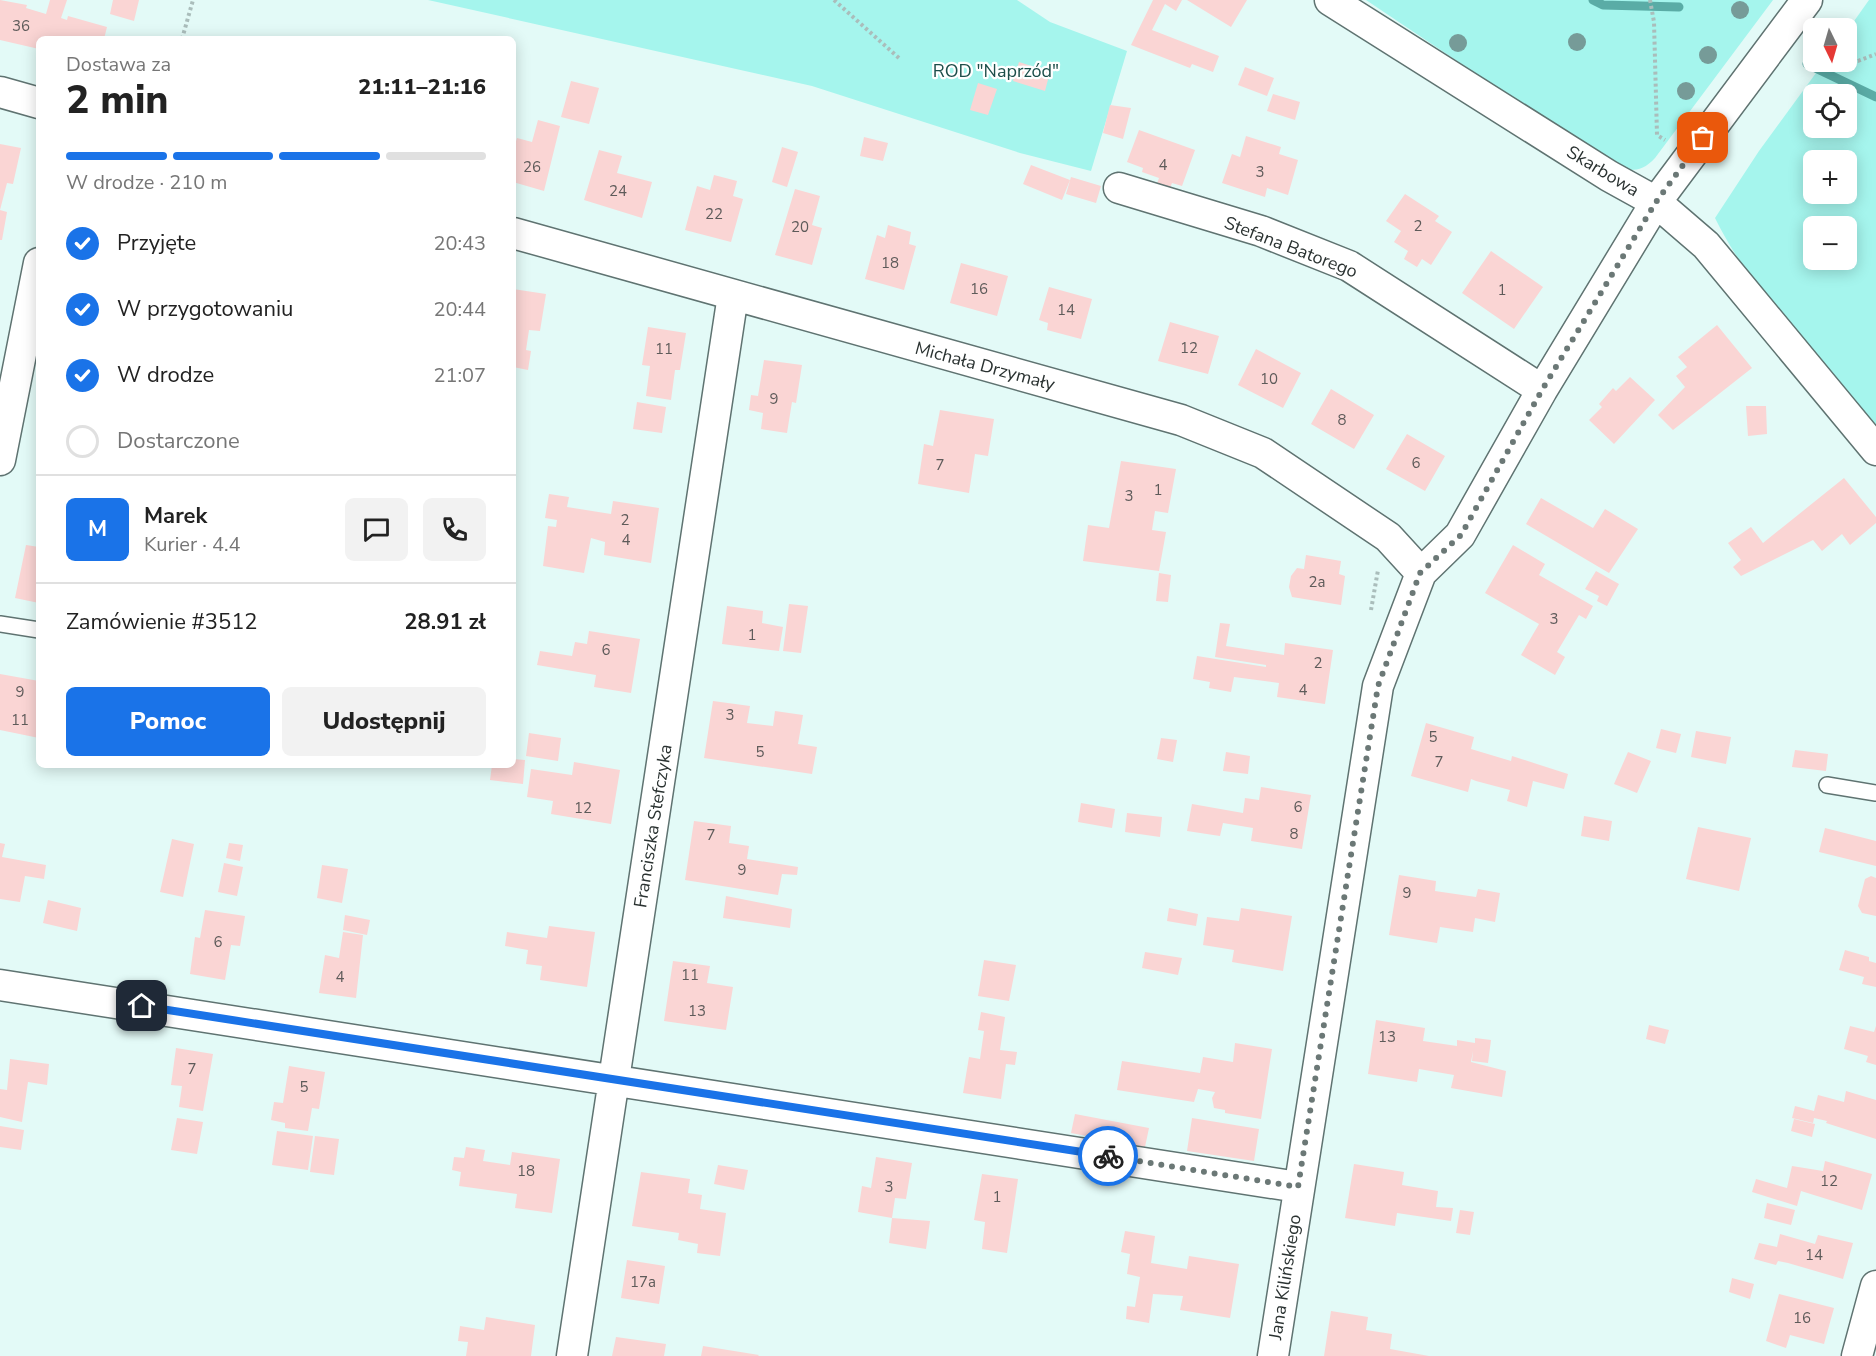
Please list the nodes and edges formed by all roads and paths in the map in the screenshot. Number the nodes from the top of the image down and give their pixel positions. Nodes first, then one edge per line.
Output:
1 (193, 0) edge
2 (834, 0) edge
3 (1330, 0) edge
4 (1650, 0) edge
5 (1807, 0) edge
6 (183, 36) edge
7 (1876, 54) edge
8 (899, 58) dead end
9 (1857, 61) edge
10 (0, 92) edge
11 (36, 102) edge
12 (1671, 144) dead end
13 (1119, 188) dead end
14 (1656, 202) junction
15 (516, 234) edge
16 (36, 278) edge
17 (733, 295) junction
18 (1542, 390) junction
19 (1876, 450) edge
20 (0, 460) edge
21 (1420, 573) junction
22 (0, 624) edge
23 (36, 630) edge
24 (1827, 785) dead end
25 (1876, 793) edge
26 (0, 985) edge
27 (615, 1078) junction
28 (1298, 1187) junction
29 (1876, 1286) edge
30 (572, 1356) edge
31 (1273, 1356) edge
32 (1857, 1356) edge

1 - 6 path
2 - 8 path
3 - 14 street, Skarbowa
4 - 12 path
5 - 14 street, Jana Kilińskiego
7 - 9 path
10 - 11 street
13 - 18 street, Stefana Batorego
14 - 18 street, Jana Kilińskiego
14 - 19 street, Skarbowa
15 - 17 street, Michała Drzymały
16 - 20 street
17 - 21 street, Michała Drzymały
17 - 27 street, Franciszka Stefczyka
18 - 21 street, Jana Kilińskiego
21 - 28 street, Jana Kilińskiego
22 - 23 lane
24 - 25 lane
26 - 27 street
27 - 28 street
27 - 30 street, Franciszka Stefczyka
28 - 31 street, Jana Kilińskiego
29 - 32 street

